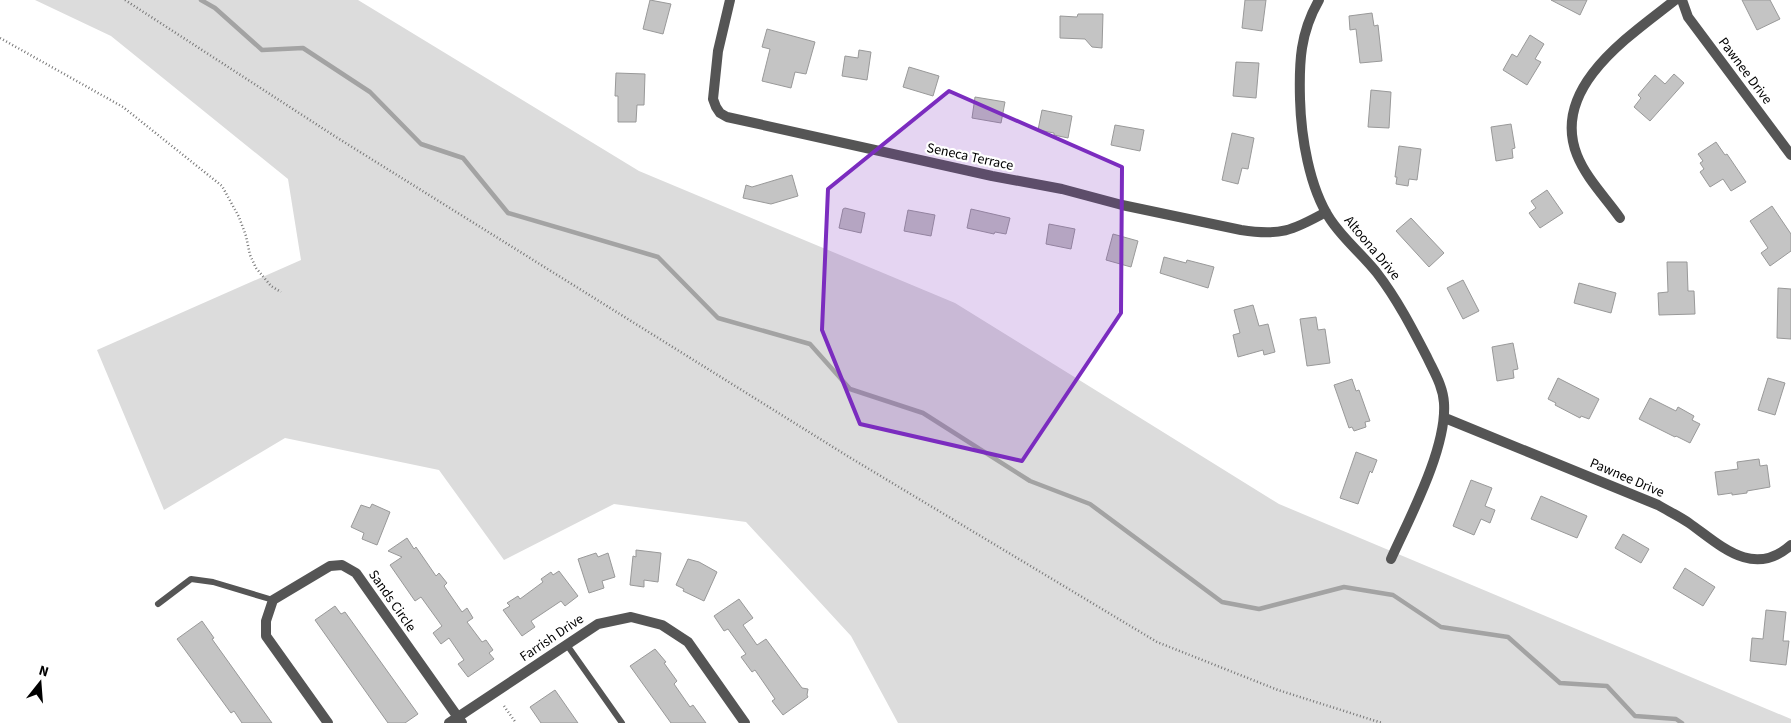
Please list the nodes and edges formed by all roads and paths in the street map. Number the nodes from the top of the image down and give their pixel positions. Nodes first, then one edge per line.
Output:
1 (125, 0) edge
2 (730, 0) edge
3 (1319, 0) edge
4 (1676, 0) edge
5 (1682, 0) edge
6 (0, 38) edge
7 (1791, 155) edge
8 (1326, 212) junction
9 (1620, 218) dead end
10 (281, 292) dead end
11 (1444, 418) junction
12 (1791, 545) edge
13 (1391, 559) dead end
14 (273, 600) junction
15 (158, 604) dead end
16 (567, 645) junction
17 (504, 706) dead end
18 (456, 721) edge
19 (328, 723) edge
20 (516, 723) edge
21 (622, 723) edge
22 (745, 723) edge
23 (1382, 723) edge

1 - 23 path
2 - 8 street, Seneca Terrace
3 - 8 street, Altoona Drive
4 - 9 street
5 - 7 street, Pawnee Drive
6 - 10 path
8 - 11 street, Altoona Drive
11 - 12 street, Pawnee Drive
11 - 13 street, Altoona Drive
14 - 15 lane
14 - 18 street, Sands Circle
14 - 19 street
16 - 18 street, Farrish Drive
16 - 21 lane
16 - 22 street, Farrish Drive
17 - 20 path

